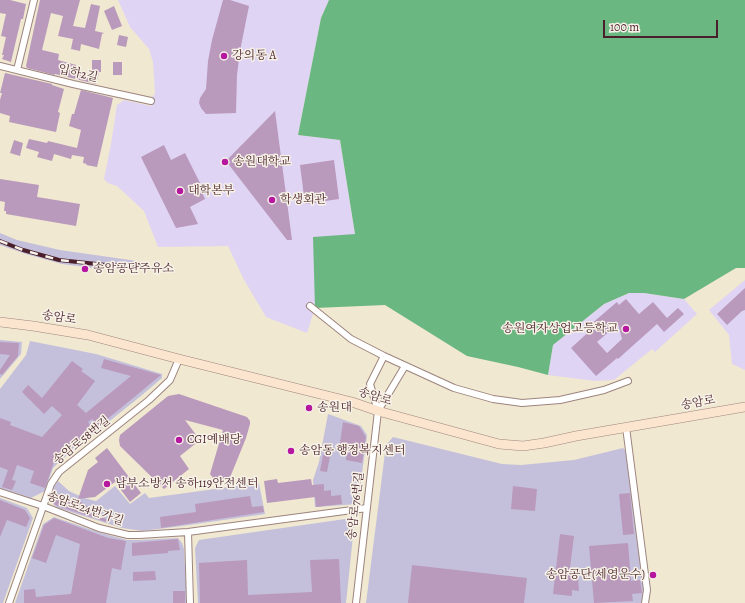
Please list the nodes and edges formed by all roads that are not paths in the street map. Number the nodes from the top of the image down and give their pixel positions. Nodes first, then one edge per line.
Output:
1 (34, 0) edge
2 (0, 66) edge
3 (17, 70) junction
4 (151, 101) dead end
5 (310, 306) dead end
6 (0, 322) edge
7 (384, 356) junction
8 (179, 359) junction
9 (405, 366) junction
10 (628, 381) dead end
11 (745, 407) edge
12 (378, 411) junction
13 (626, 427) junction
14 (0, 492) edge
15 (43, 506) junction
16 (367, 508) junction
17 (188, 532) junction
18 (9, 603) edge
19 (190, 603) edge
20 (356, 603) edge
21 (645, 603) edge

1 - 3 street
2 - 3 street, 입하2길
3 - 4 street, 입하2길
5 - 7 street
6 - 8 main road, 송암로
7 - 9 street
7 - 12 street
8 - 12 main road, 송암로
8 - 15 street, 송암로58번길
9 - 10 street
9 - 12 street
11 - 13 main road, 송암로
12 - 13 main road, 송암로
12 - 16 street, 송암로76번길
13 - 21 street
14 - 15 street, 송암로24번가길
15 - 17 street, 송암로24번가길
15 - 18 street, 송암로58번길
16 - 17 street, 송암로24번가길
16 - 20 street, 송암로76번길
17 - 19 street

